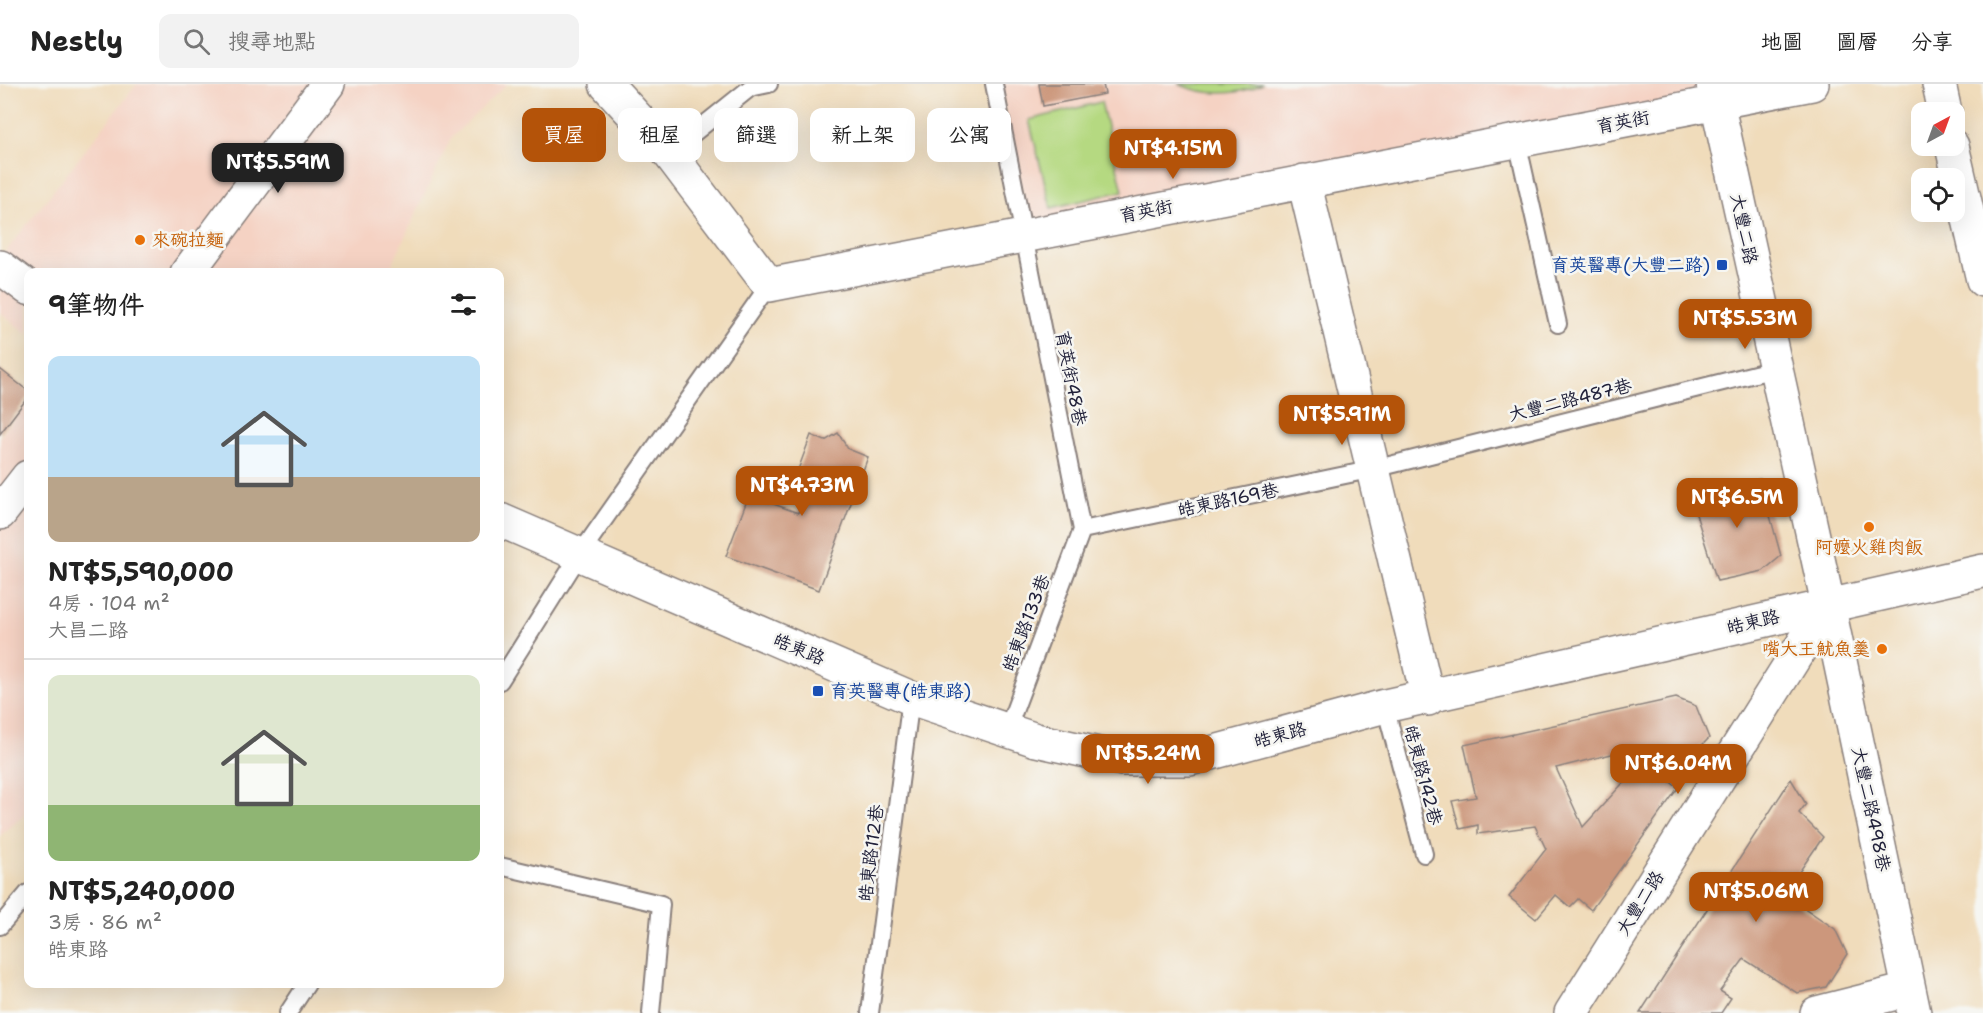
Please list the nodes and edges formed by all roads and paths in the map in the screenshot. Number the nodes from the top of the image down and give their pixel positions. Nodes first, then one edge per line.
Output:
1 (328, 84) edge
2 (606, 84) edge
3 (769, 84) edge
4 (994, 84) edge
5 (1812, 84) edge
6 (1938, 84) edge
7 (1715, 94) edge
8 (1942, 102) edge
9 (628, 108) edge
10 (702, 127) edge
11 (1517, 141) junction
12 (1955, 156) edge
13 (676, 162) edge
14 (1305, 181) junction
15 (1023, 234) junction
16 (0, 267) edge
17 (191, 268) edge
18 (1983, 280) edge
19 (24, 285) edge
20 (770, 285) junction
21 (1558, 324) dead end
22 (1775, 369) junction
23 (1374, 469) junction
24 (24, 482) edge
25 (0, 513) edge
26 (504, 522) edge
27 (1082, 530) junction
28 (580, 554) junction
29 (1983, 571) edge
30 (1828, 604) junction
31 (504, 675) edge
32 (911, 698) junction
33 (1428, 699) junction
34 (1385, 706) junction
35 (1007, 730) junction
36 (1424, 854) dead end
37 (504, 867) edge
38 (24, 898) edge
39 (0, 926) edge
40 (304, 988) edge
41 (1911, 1002) edge
42 (288, 1013) edge
43 (651, 1013) edge
44 (870, 1013) edge
45 (1571, 1013) edge
46 (1817, 1013) edge

1 - 17 street
2 - 9 street
3 - 10 lane
4 - 15 lane, 育英街48巷
5 - 7 street, 育英街
6 - 8 street
7 - 11 street, 育英街
7 - 22 street, 大豐二路
11 - 14 street, 育英街
11 - 21 lane
12 - 18 street
13 - 20 street
14 - 15 street, 育英街
14 - 23 street
15 - 20 street, 育英街
15 - 27 lane, 育英街48巷
16 - 19 street
20 - 28 lane
22 - 23 lane, 大豐二路487巷
22 - 30 street, 大豐二路
23 - 27 lane, 皓東路169巷
23 - 33 street
24 - 25 street
26 - 28 street, 皓東路
27 - 35 lane, 皓東路133巷
28 - 31 lane
28 - 32 street, 皓東路
29 - 30 street, 皓東路
30 - 33 street, 皓東路
30 - 41 street, 大豐二路498巷
30 - 45 street, 大豐二路
32 - 35 street, 皓東路
32 - 44 lane, 皓東路112巷
33 - 34 street, 皓東路
34 - 35 street, 皓東路
34 - 36 lane, 皓東路142巷
37 - 43 lane
38 - 39 lane
40 - 42 lane
41 - 46 street

